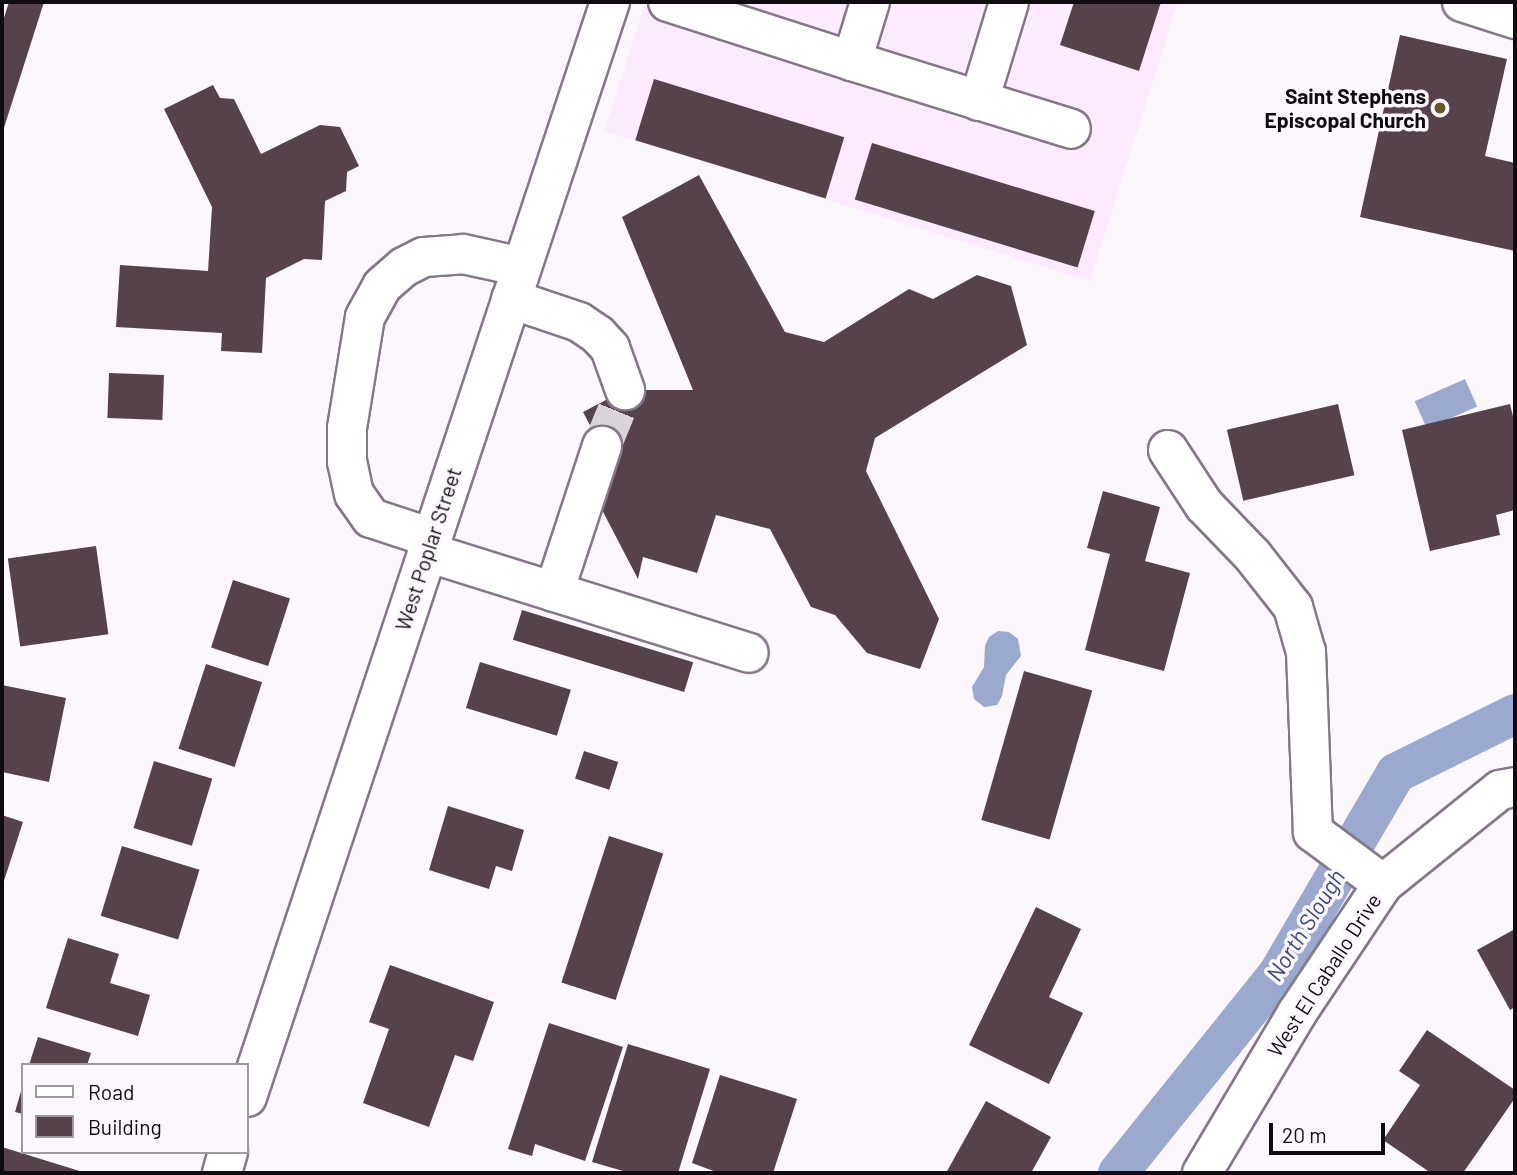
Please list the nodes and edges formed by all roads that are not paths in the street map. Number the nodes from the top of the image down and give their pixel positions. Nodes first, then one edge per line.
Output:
1 (610, 2) edge
2 (668, 2) edge
3 (870, 2) edge
4 (1009, 2) edge
5 (1462, 2) edge
6 (1515, 19) edge
7 (852, 61) junction
8 (979, 101) junction
9 (1071, 129) dead end
10 (517, 283) junction
11 (625, 390) tunnel mouth
12 (602, 446) tunnel mouth
13 (1168, 450) dead end
14 (430, 545) junction
15 (554, 592) junction
16 (748, 653) dead end
17 (1515, 787) edge
18 (1383, 884) junction
19 (248, 1094) edge
20 (228, 1154) edge
21 (222, 1173) edge
22 (1202, 1173) edge

1 - 10 street, West Poplar Street
2 - 7 street
3 - 7 street
4 - 8 street
5 - 6 street
7 - 8 street
8 - 9 street
10 - 11 street
10 - 14 street, West Poplar Street
10 - 14 street
12 - 15 street
13 - 18 street
14 - 15 street
14 - 19 street, West Poplar Street
15 - 16 street
17 - 18 street, West El Caballo Drive
18 - 22 street, West El Caballo Drive
20 - 21 street

